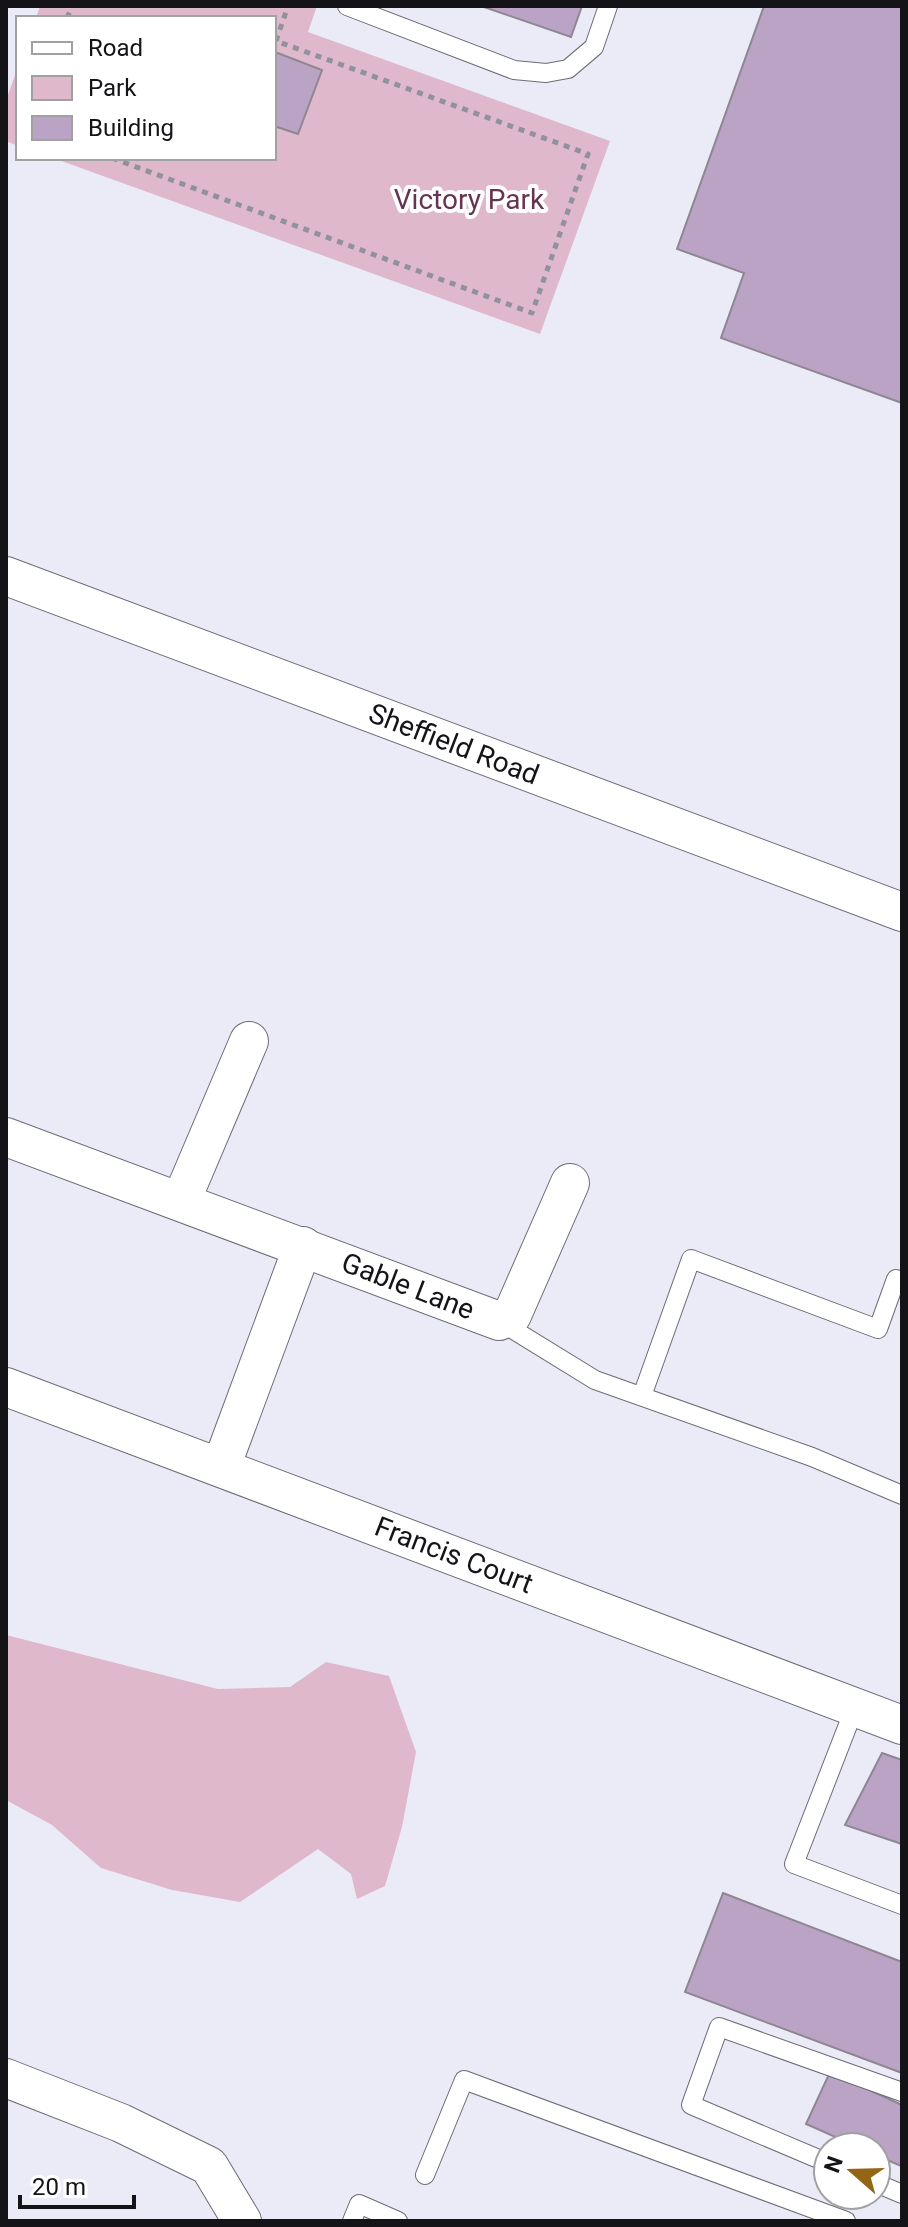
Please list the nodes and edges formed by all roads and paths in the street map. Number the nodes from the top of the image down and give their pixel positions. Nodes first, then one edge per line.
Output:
1 (288, 6) edge
2 (347, 6) edge
3 (608, 6) edge
4 (276, 41) edge
5 (276, 41) edge
6 (117, 160) edge
7 (6, 576) edge
8 (902, 912) edge
9 (249, 1041) dead end
10 (6, 1137) edge
11 (570, 1183) dead end
12 (181, 1201) junction
13 (303, 1246) junction
14 (902, 1281) edge
15 (499, 1321) junction
16 (6, 1387) edge
17 (642, 1396) junction
18 (221, 1467) junction
19 (902, 1495) edge
20 (855, 1707) junction
21 (902, 1725) edge
22 (902, 1905) edge
23 (6, 2078) edge
24 (902, 2092) edge
25 (812, 2156) edge
26 (425, 2175) dead end
27 (242, 2221) edge
28 (352, 2221) edge
29 (398, 2221) edge
30 (846, 2221) edge

1 - 4 path
2 - 3 lane
5 - 6 path
7 - 8 street, Sheffield Road
9 - 12 street
10 - 12 street, Gable Lane
11 - 15 street, Gable Lane
12 - 13 street, Gable Lane
13 - 15 street, Gable Lane
13 - 18 street
14 - 17 lane
15 - 17 lane
16 - 18 street, Francis Court
17 - 19 lane
18 - 20 street, Francis Court
20 - 21 street, Francis Court
20 - 22 lane
23 - 27 street
24 - 25 lane
26 - 30 lane
28 - 29 lane

